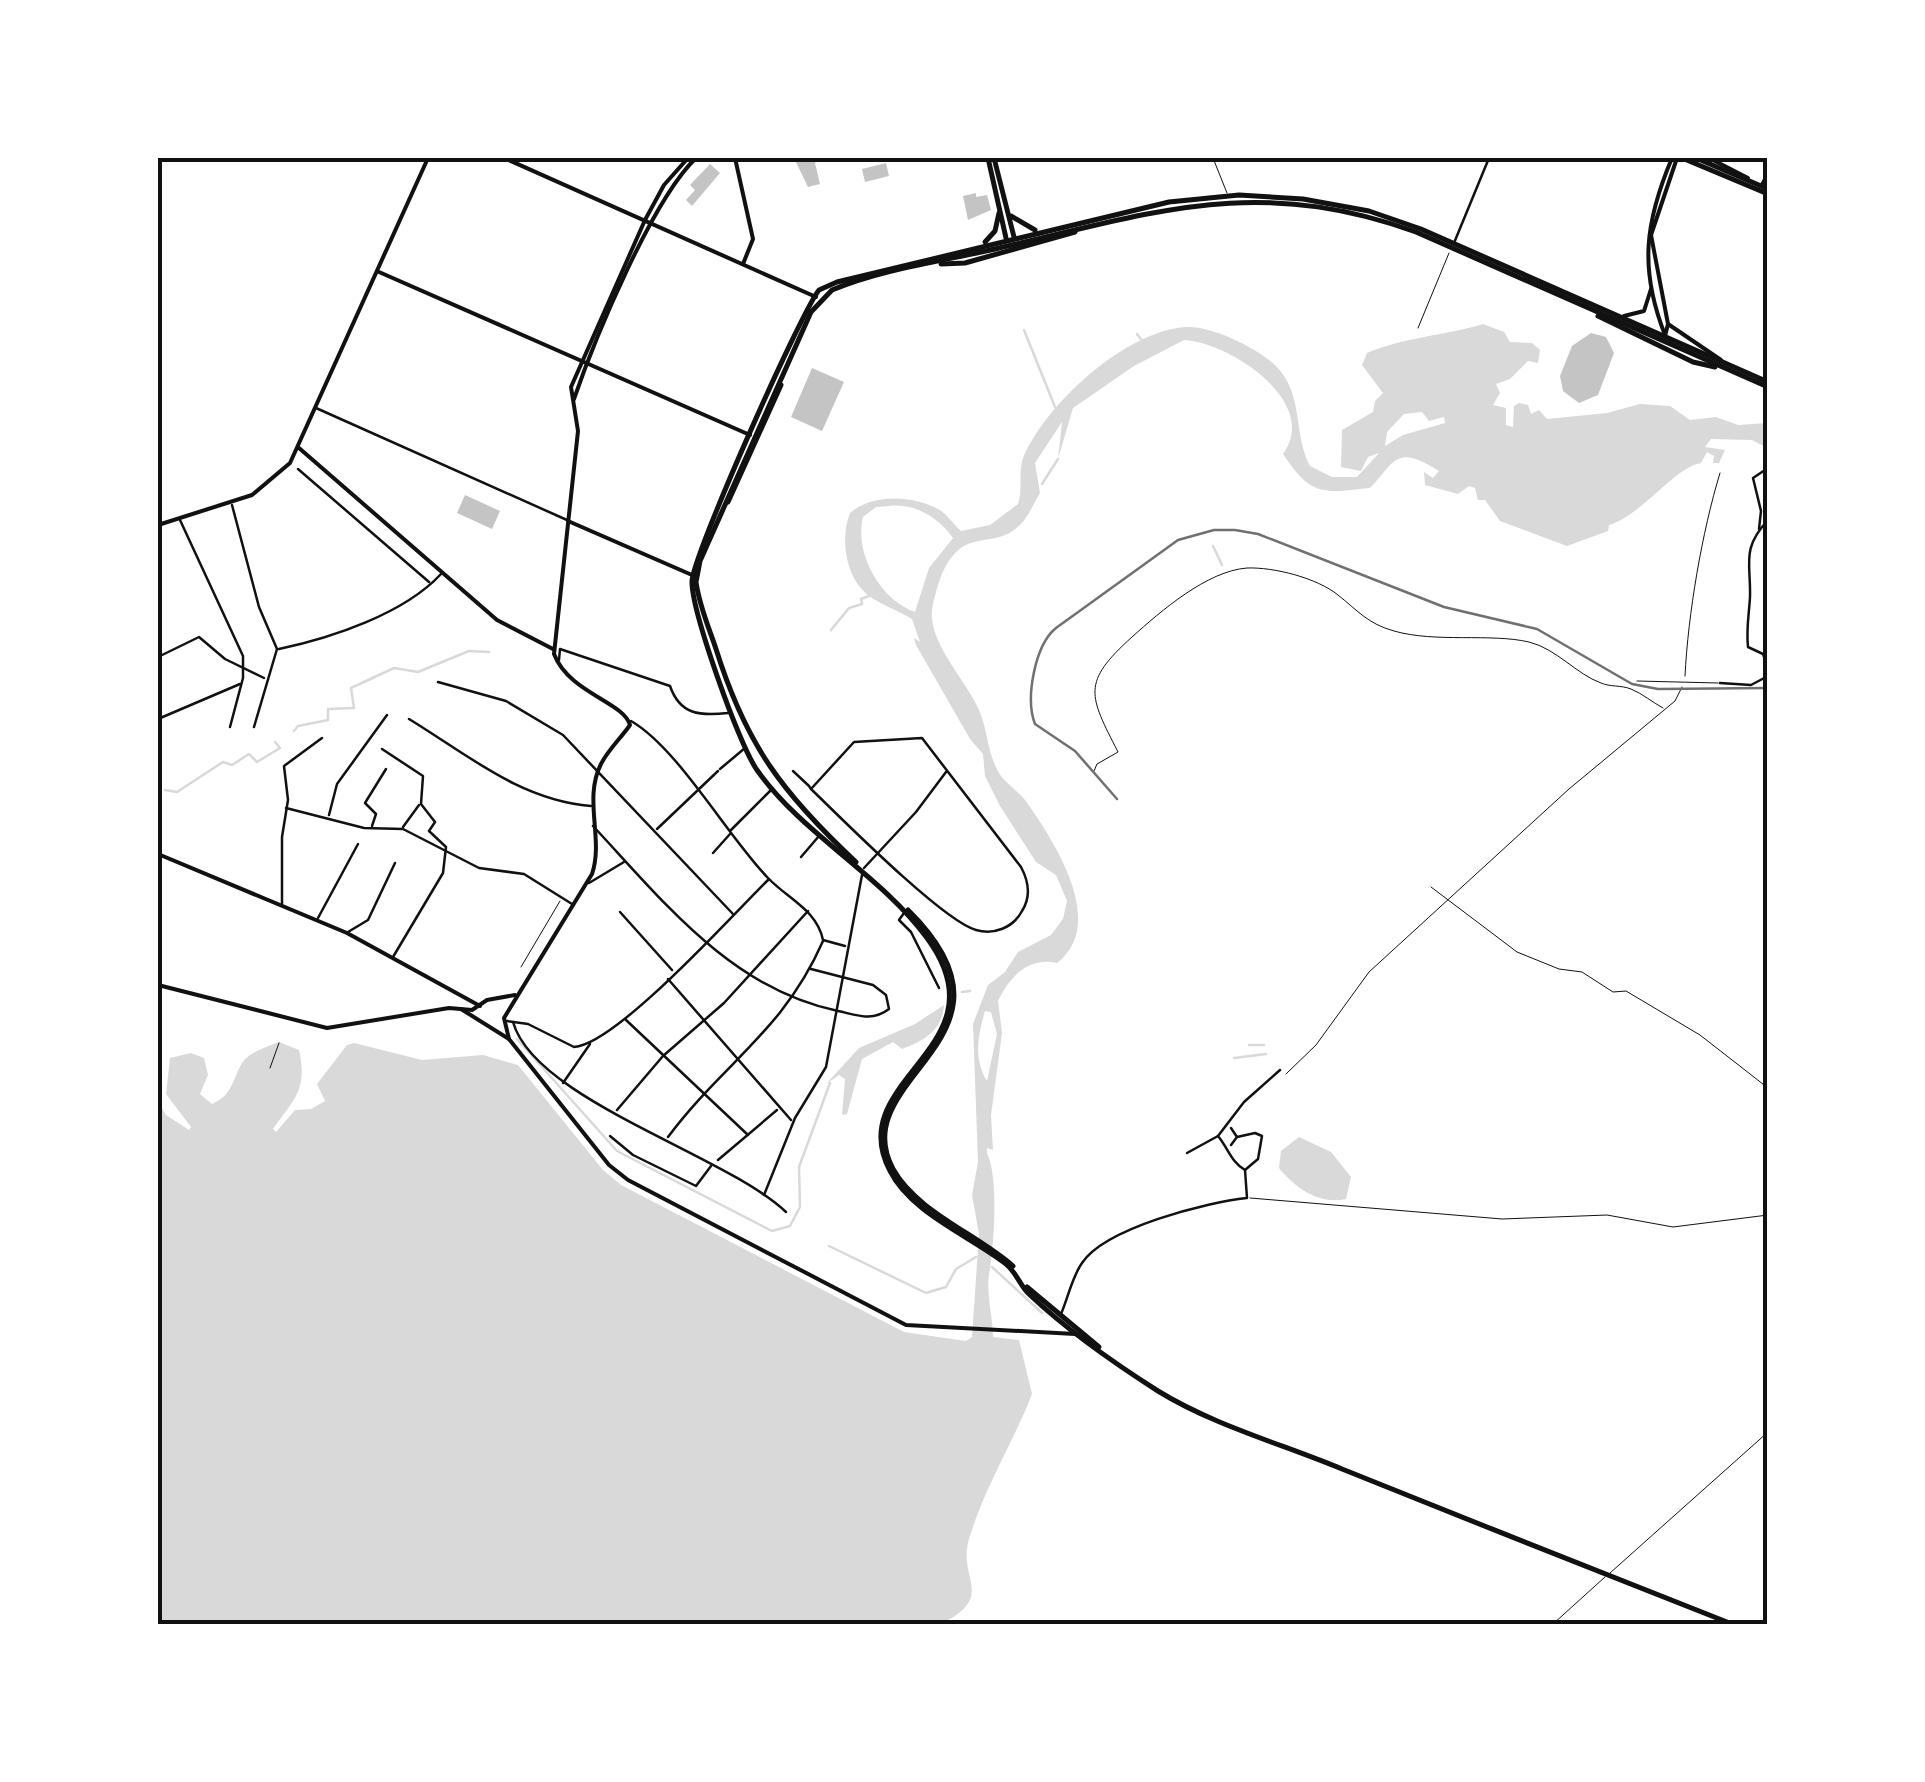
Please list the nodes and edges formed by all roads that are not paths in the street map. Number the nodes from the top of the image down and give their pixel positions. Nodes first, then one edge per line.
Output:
1 (428, 158) edge
2 (504, 158) edge
3 (688, 158) edge
4 (696, 158) edge
5 (734, 158) edge
6 (991, 158) edge
7 (1213, 158) edge
8 (1489, 158) edge
9 (1662, 158) edge
10 (1677, 158) edge
11 (1696, 158) edge
12 (1709, 158) edge
13 (1666, 172) junction
14 (1767, 172) edge
15 (1763, 188) edge
16 (1227, 192) dead end
17 (1003, 208) junction
18 (1654, 210) junction
19 (1109, 220) junction
20 (648, 222) junction
21 (1044, 230) junction
22 (1011, 242) junction
23 (1452, 245) junction
24 (980, 246) junction
25 (743, 264) junction
26 (928, 264) junction
27 (377, 271) junction
28 (1652, 284) junction
29 (817, 298) junction
30 (1588, 308) junction
31 (1608, 312) junction
32 (1668, 324) junction
33 (1418, 328) dead end
34 (1650, 336) junction
35 (1665, 336) junction
36 (1676, 344) junction
37 (585, 363) junction
38 (787, 366) junction
39 (1728, 367) junction
40 (1768, 384) edge
41 (316, 408) junction
42 (753, 436) junction
43 (300, 448) junction
44 (1768, 468) edge
45 (298, 469) dead end
46 (232, 503) junction
47 (721, 513) junction
48 (179, 518) junction
49 (1768, 520) edge
50 (568, 521) junction
51 (158, 524) edge
52 (1759, 530) junction
53 (442, 573) junction
54 (694, 575) junction
55 (432, 584) junction
56 (277, 649) junction
57 (557, 649) junction
58 (158, 657) edge
59 (244, 668) junction
60 (1768, 668) edge
61 (1768, 676) edge
62 (266, 678) junction
63 (1637, 681) dead end
64 (438, 682) dead end
65 (1720, 683) joint
66 (241, 684) junction
67 (730, 713) junction
68 (387, 715) dead end
69 (410, 719) dead end
70 (158, 720) edge
71 (630, 721) junction
72 (230, 727) dead end
73 (254, 727) dead end
74 (322, 738) dead end
75 (745, 748) junction
76 (382, 749) dead end
77 (762, 756) junction
78 (750, 758) junction
79 (386, 769) dead end
80 (598, 771) junction
81 (793, 771) dead end
82 (948, 771) junction
83 (774, 773) junction
84 (762, 776) junction
85 (772, 788) junction
86 (810, 789) junction
87 (698, 791) junction
88 (421, 804) junction
89 (593, 806) junction
90 (286, 808) junction
91 (329, 816) junction
92 (593, 826) junction
93 (372, 828) junction
94 (403, 829) junction
95 (656, 830) junction
96 (731, 832) junction
97 (820, 834) junction
98 (358, 844) dead end
99 (445, 851) junction
100 (878, 852) junction
101 (713, 853) dead end
102 (158, 854) edge
103 (800, 857) dead end
104 (625, 860) junction
105 (395, 863) dead end
106 (862, 870) junction
107 (769, 879) junction
108 (587, 884) junction
109 (562, 898) junction
110 (283, 905) junction
111 (574, 906) junction
112 (808, 911) junction
113 (620, 912) dead end
114 (906, 912) junction
115 (732, 914) junction
116 (317, 920) junction
117 (347, 933) junction
118 (823, 940) junction
119 (703, 943) junction
120 (848, 946) junction
121 (392, 958) junction
122 (521, 968) dead end
123 (811, 969) junction
124 (674, 972) junction
125 (750, 976) junction
126 (843, 976) junction
127 (668, 978) junction
128 (158, 984) edge
129 (939, 988) dead end
130 (519, 992) junction
131 (497, 999) junction
132 (792, 1000) junction
133 (480, 1006) junction
134 (461, 1010) junction
135 (838, 1011) junction
136 (504, 1018) junction
137 (484, 1020) junction
138 (625, 1020) junction
139 (513, 1022) junction
140 (704, 1022) junction
141 (509, 1040) junction
142 (590, 1043) junction
143 (663, 1056) junction
144 (739, 1061) junction
145 (1280, 1070) dead end
146 (563, 1083) junction
147 (705, 1095) junction
148 (778, 1109) junction
149 (616, 1111) junction
150 (794, 1121) junction
151 (1230, 1126) junction
152 (748, 1134) junction
153 (610, 1136) dead end
154 (1218, 1136) junction
155 (1237, 1137) junction
156 (667, 1138) junction
157 (1230, 1146) junction
158 (1187, 1154) dead end
159 (718, 1160) dead end
160 (712, 1164) junction
161 (1245, 1170) junction
162 (764, 1195) junction
163 (1247, 1198) junction
164 (928, 1207) junction
165 (786, 1212) dead end
166 (1768, 1216) edge
167 (1061, 1317) junction
168 (1058, 1332) junction
169 (1076, 1334) junction
170 (1090, 1337) junction
171 (1101, 1350) junction
172 (1768, 1432) edge
173 (1607, 1575) junction
174 (1553, 1624) edge
175 (1732, 1624) edge

1 - 27 main road
2 - 20 main road
3 - 20 main road
4 - 20 main road
5 - 25 main road
6 - 17 main road
7 - 16 street
8 - 23 street
9 - 13 main road
10 - 13 main road
10 - 15 main road
10 - 18 main road
11 - 15 main road
12 - 15 main road
13 - 18 main road
14 - 15 street
17 - 21 main road
17 - 22 main road
17 - 24 main road
18 - 28 main road
18 - 32 main road
19 - 22 main road
19 - 23 main road
19 - 26 main road
20 - 25 main road
20 - 37 main road
21 - 22 main road
21 - 23 main road
22 - 24 main road
22 - 26 main road
23 - 30 main road
23 - 31 main road
23 - 33 street
24 - 29 main road
25 - 29 main road
26 - 29 main road
27 - 37 main road
27 - 41 main road
28 - 31 main road
28 - 35 main road
29 - 38 main road
29 - 42 main road
30 - 34 main road
30 - 39 main road
31 - 35 main road
32 - 35 main road
32 - 39 main road
34 - 35 main road
34 - 36 main road
35 - 36 main road
36 - 39 main road
37 - 42 main road
37 - 50 main road
38 - 42 main road
38 - 47 main road
39 - 40 main road
41 - 43 main road
41 - 50 street
42 - 47 main road
42 - 54 main road
43 - 46 main road
43 - 53 main road
44 - 52 street
45 - 55 street
46 - 48 main road
46 - 56 street
47 - 54 main road
48 - 51 main road
48 - 59 street
49 - 52 street
50 - 54 main road
50 - 57 main road
52 - 60 street
53 - 55 street
53 - 57 main road
54 - 67 main road
54 - 77 main road
55 - 56 street
56 - 62 street
57 - 67 street
57 - 71 main road
58 - 59 street
59 - 62 street
59 - 66 street
61 - 65 street
62 - 73 street
63 - 65 street
64 - 80 street
66 - 70 street
66 - 72 street
67 - 75 main road
68 - 91 street
69 - 89 street
71 - 80 main road
71 - 87 street
74 - 90 street
75 - 78 main road
75 - 87 street
76 - 88 street
77 - 78 main road
77 - 83 main road
78 - 84 main road
79 - 93 street
80 - 89 main road
80 - 95 street
81 - 86 street
82 - 86 street
82 - 100 street
82 - 100 street
83 - 84 main road
83 - 106 main road
84 - 85 main road
85 - 96 street
85 - 97 main road
86 - 100 street
87 - 95 street
87 - 96 street
88 - 94 street
88 - 99 street
89 - 92 main road
90 - 91 street
90 - 110 street
91 - 93 street
92 - 104 street
92 - 108 main road
93 - 94 street
94 - 99 street
95 - 115 street
96 - 101 street
96 - 107 street
97 - 103 street
97 - 106 main road
98 - 116 street
99 - 109 street
99 - 121 street
100 - 106 street
102 - 110 main road
104 - 108 street
104 - 119 street
105 - 117 street
106 - 114 main road
106 - 120 street
106 - 164 main road
107 - 112 street
107 - 115 street
108 - 111 main road
109 - 111 street
109 - 122 street
110 - 116 main road
111 - 130 main road
112 - 118 street
112 - 125 street
113 - 124 street
114 - 129 street
114 - 164 main road
115 - 119 street
116 - 117 main road
117 - 121 main road
118 - 120 street
118 - 123 street
119 - 124 street
119 - 125 street
120 - 126 street
121 - 133 main road
123 - 126 street
123 - 132 street
124 - 127 street
125 - 132 street
125 - 140 street
126 - 135 street
126 - 135 street
127 - 138 street
127 - 140 street
128 - 134 main road
130 - 131 main road
130 - 136 main road
131 - 133 main road
131 - 136 main road
132 - 135 street
132 - 144 street
133 - 134 main road
133 - 137 main road
134 - 137 main road
135 - 150 street
136 - 137 main road
136 - 139 street
136 - 141 main road
137 - 141 main road
138 - 142 street
138 - 143 street
139 - 142 street
139 - 146 street
140 - 143 street
140 - 144 street
141 - 168 main road
142 - 146 street
143 - 147 street
143 - 149 street
144 - 147 street
144 - 148 street
145 - 151 street
146 - 149 street
147 - 152 street
147 - 156 street
148 - 150 street
148 - 152 street
149 - 156 street
150 - 162 street
151 - 154 street
151 - 155 street
152 - 159 street
153 - 160 street
154 - 157 street
154 - 158 street
155 - 157 street
155 - 161 street
156 - 160 street
157 - 161 street
160 - 162 street
161 - 163 street
162 - 165 street
163 - 166 street
163 - 167 street
164 - 167 main road
167 - 168 main road
167 - 169 main road
167 - 170 main road
168 - 169 main road
169 - 170 main road
169 - 171 main road
170 - 171 main road
171 - 173 main road
172 - 173 street
173 - 174 street
173 - 175 main road

